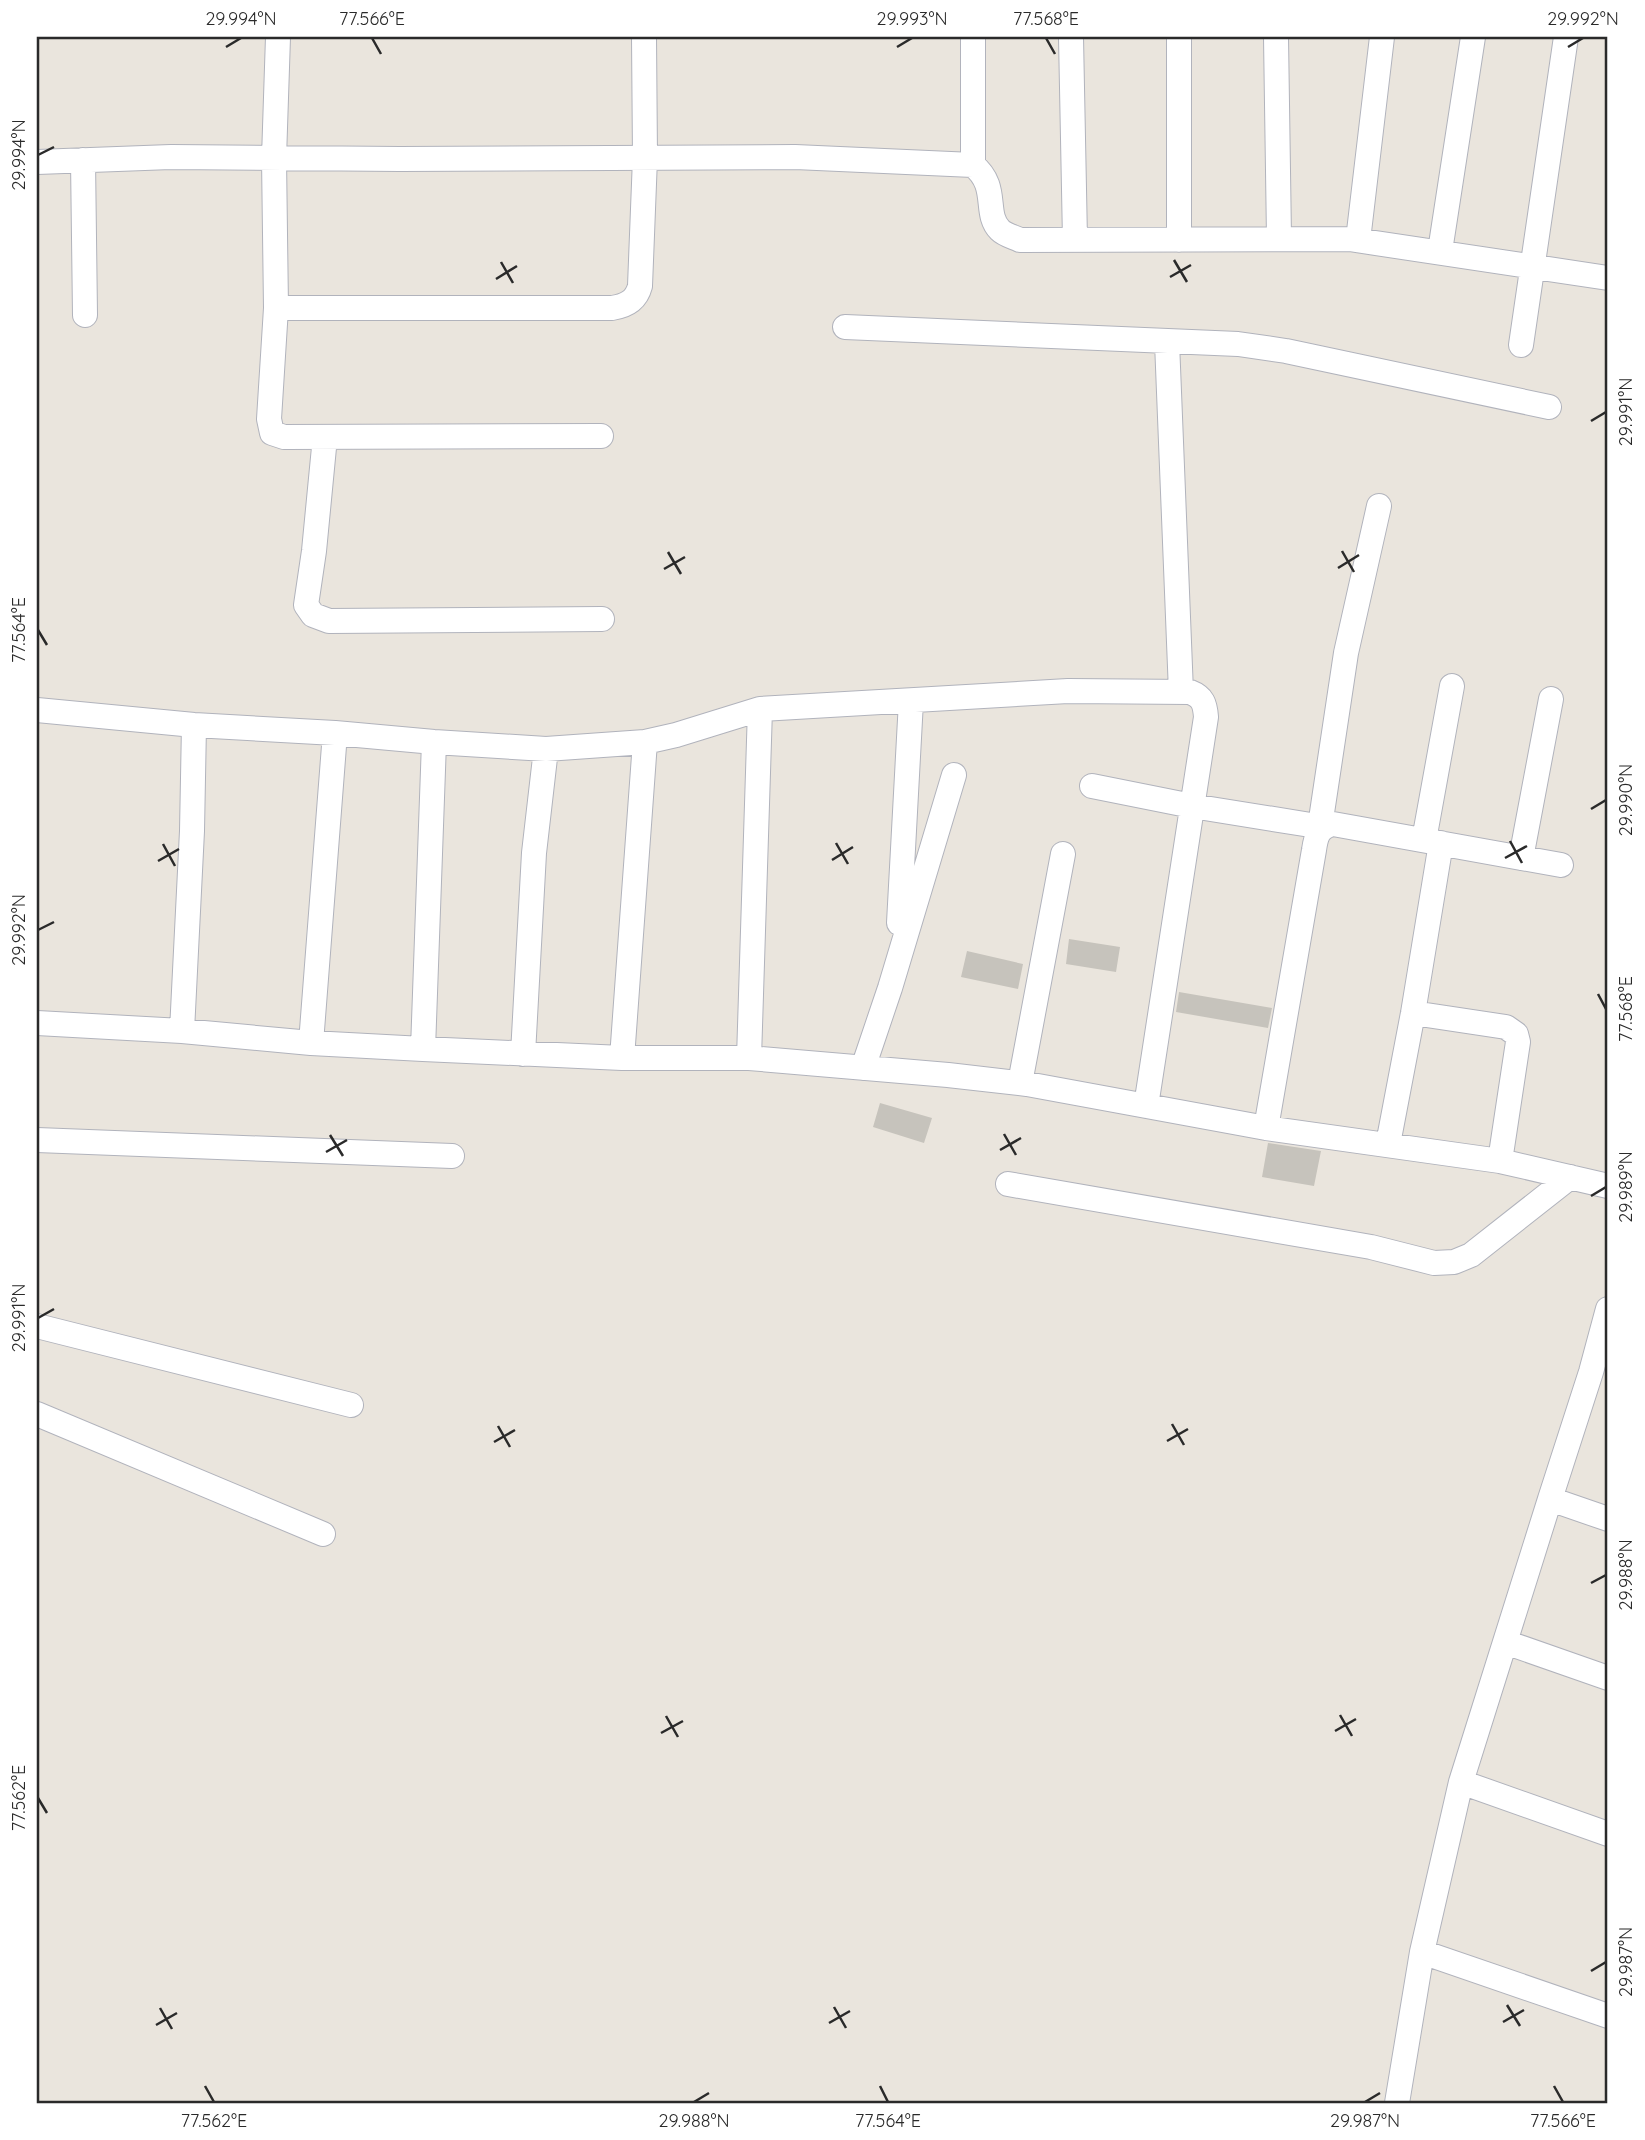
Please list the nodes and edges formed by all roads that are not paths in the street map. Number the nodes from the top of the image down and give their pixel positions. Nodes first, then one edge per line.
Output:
1 (278, 37) edge
2 (644, 37) edge
3 (973, 37) edge
4 (1071, 37) edge
5 (1179, 37) edge
6 (1276, 37) edge
7 (1382, 37) edge
8 (1473, 37) edge
9 (1566, 37) edge
10 (274, 158) junction
11 (645, 158) junction
12 (83, 160) junction
13 (37, 162) edge
14 (973, 165) junction
15 (1279, 238) junction
16 (1075, 240) junction
17 (1178, 240) junction
18 (1358, 240) junction
19 (1440, 251) junction
20 (1532, 266) junction
21 (1608, 278) edge
22 (276, 308) junction
23 (85, 315) dead end
24 (845, 327) dead end
25 (1167, 342) junction
26 (1521, 345) dead end
27 (1549, 407) dead end
28 (601, 436) dead end
29 (325, 437) junction
30 (1379, 506) dead end
31 (602, 619) dead end
32 (1452, 686) dead end
33 (1181, 692) junction
34 (1551, 699) dead end
35 (911, 701) junction
36 (761, 709) junction
37 (37, 710) edge
38 (194, 725) junction
39 (335, 733) junction
40 (434, 742) junction
41 (645, 742) junction
42 (546, 750) junction
43 (954, 775) dead end
44 (1092, 786) dead end
45 (1192, 806) junction
46 (1321, 827) junction
47 (1433, 842) junction
48 (1063, 854) dead end
49 (1521, 858) junction
50 (1561, 865) dead end
51 (897, 965) junction
52 (1413, 1013) junction
53 (37, 1023) edge
54 (182, 1031) junction
55 (311, 1043) junction
56 (423, 1049) junction
57 (523, 1054) junction
58 (622, 1058) junction
59 (748, 1058) junction
60 (863, 1068) junction
61 (1020, 1083) junction
62 (1146, 1106) junction
63 (1266, 1128) junction
64 (37, 1140) edge
65 (1388, 1144) junction
66 (452, 1156) dead end
67 (1500, 1161) junction
68 (1570, 1177) junction
69 (1008, 1184) dead end
70 (1608, 1186) edge
71 (1608, 1309) edge
72 (37, 1326) edge
73 (1600, 1375) edge
74 (351, 1405) dead end
75 (37, 1414) edge
76 (1550, 1499) junction
77 (1608, 1520) edge
78 (323, 1534) dead end
79 (1505, 1642) junction
80 (1608, 1678) edge
81 (1461, 1782) junction
82 (1608, 1834) edge
83 (1422, 1952) junction
84 (1608, 2015) edge
85 (1397, 2103) edge

1 - 10 street
2 - 11 street
3 - 14 street
4 - 16 street
5 - 17 street
6 - 15 street
7 - 18 street
8 - 19 street
9 - 20 street
10 - 11 street
10 - 12 street
10 - 22 street
11 - 14 street
11 - 22 street
12 - 13 street
12 - 23 street
14 - 16 street
15 - 17 street
15 - 18 street
16 - 17 street
18 - 19 street
19 - 20 street
20 - 21 street
20 - 26 street
22 - 29 street
24 - 25 street
25 - 27 street
25 - 33 street
28 - 29 street
29 - 31 street
30 - 46 street
32 - 47 street
33 - 35 street
33 - 45 street
34 - 49 street
35 - 36 street
35 - 51 street
36 - 41 street
36 - 59 street
37 - 38 street
38 - 39 street
38 - 54 street
39 - 40 street
39 - 55 street
40 - 42 street
40 - 56 street
41 - 42 street
41 - 58 street
42 - 57 street
43 - 51 street
44 - 45 street
45 - 46 street
45 - 62 street
46 - 47 street
46 - 63 street
47 - 49 street
47 - 52 street
48 - 61 street
49 - 50 street
51 - 60 street
52 - 65 street
52 - 67 street
53 - 54 street
54 - 55 street
55 - 56 street
56 - 57 street
57 - 58 street
58 - 59 street
59 - 60 street
60 - 61 street
61 - 62 street
62 - 63 street
63 - 65 street
64 - 66 street
65 - 67 street
67 - 68 street
68 - 69 street
68 - 70 street
71 - 73 street
72 - 74 street
73 - 76 street
75 - 78 street
76 - 77 street
76 - 79 street
79 - 80 street
79 - 81 street
81 - 82 street
81 - 83 street
83 - 84 street
83 - 85 street

